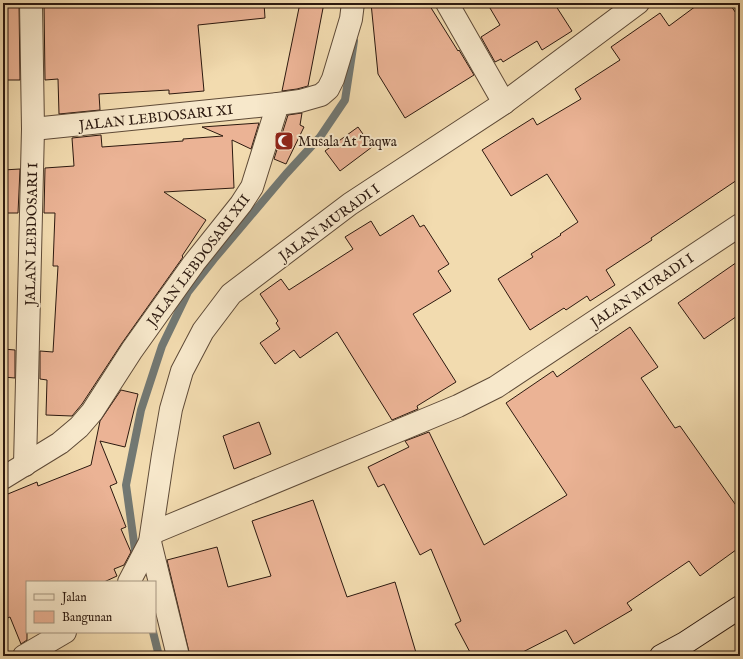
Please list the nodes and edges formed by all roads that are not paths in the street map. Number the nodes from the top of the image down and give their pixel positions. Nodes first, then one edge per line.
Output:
1 (31, 3) edge
2 (353, 3) edge
3 (447, 3) edge
4 (638, 3) edge
5 (504, 103) junction
6 (278, 104) junction
7 (34, 129) junction
8 (740, 225) edge
9 (25, 465) junction
10 (3, 478) edge
11 (151, 538) junction
12 (134, 573) edge
13 (740, 607) edge
14 (62, 633) edge
15 (24, 656) edge
16 (178, 656) edge
17 (660, 656) edge

1 - 7 street, JALAN LEBDOSARI I
2 - 6 street
3 - 5 street
4 - 5 street, JALAN MURADI I
5 - 11 street, JALAN MURADI I
6 - 7 street, JALAN LEBDOSARI XI
6 - 9 street, JALAN LEBDOSARI XII
7 - 9 street, JALAN LEBDOSARI I
8 - 11 street, JALAN MURADI I
9 - 10 street, JALAN LEBDOSARI XII
11 - 12 street
11 - 16 street
13 - 17 street
14 - 15 street

